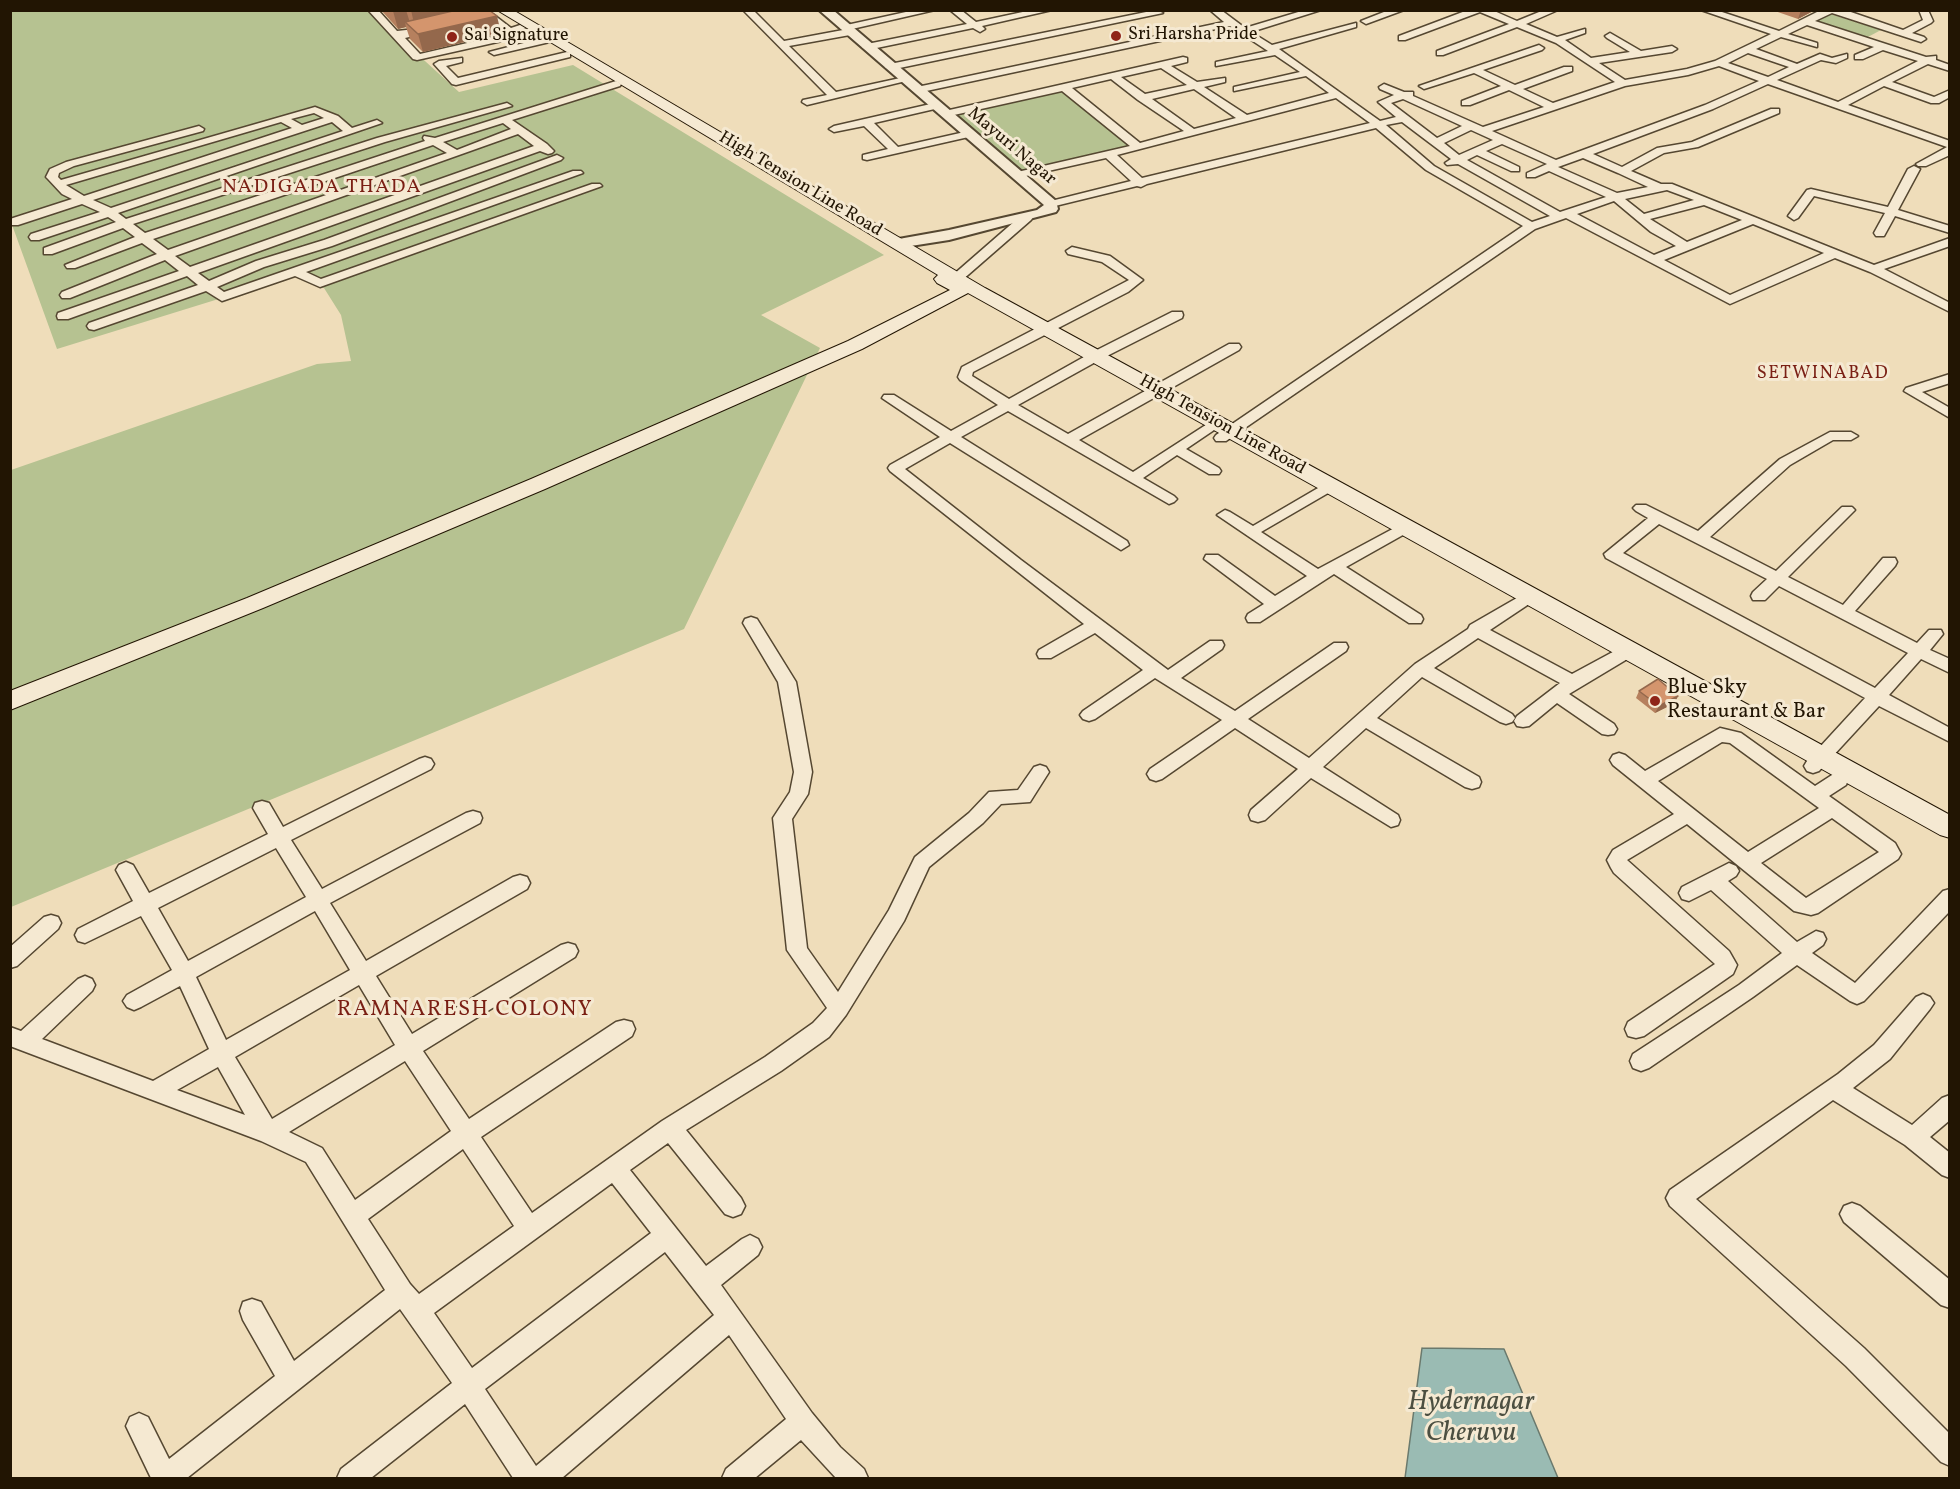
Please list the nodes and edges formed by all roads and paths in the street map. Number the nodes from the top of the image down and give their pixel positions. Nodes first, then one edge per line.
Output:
1 (372, 10) edge
2 (747, 10) edge
3 (825, 10) edge
4 (931, 10) edge
5 (954, 10) edge
6 (1048, 10) edge
7 (1154, 10) edge
8 (1317, 10) edge
9 (1400, 10) edge
10 (1478, 10) edge
11 (1484, 10) edge
12 (1554, 10) edge
13 (1705, 10) edge
14 (1743, 10) edge
15 (1832, 10) edge
16 (1923, 10) edge
17 (1224, 11) edge
18 (496, 14) edge
19 (1297, 16) junction
20 (1727, 18) junction
21 (465, 20) edge
22 (1366, 21) dead end
23 (1307, 22) dead end
24 (1808, 22) junction
25 (1231, 23) junction
26 (1517, 24) junction
27 (975, 25) junction
28 (1353, 25) dead end
29 (1318, 27) dead end
30 (515, 30) junction
31 (847, 30) junction
32 (1249, 30) dead end
33 (1582, 31) dead end
34 (1329, 32) junction
35 (1905, 33) junction
36 (1052, 34) junction
37 (1780, 34) junction
38 (1610, 36) dead end
39 (1402, 38) dead end
40 (1921, 39) dead end
41 (546, 40) junction
42 (1556, 40) junction
43 (1062, 41) dead end
44 (782, 45) junction
45 (1001, 45) junction
46 (1814, 45) dead end
47 (1883, 46) junction
48 (867, 47) junction
49 (1072, 48) dead end
50 (1539, 48) dead end
51 (1672, 49) dead end
52 (1747, 49) junction
53 (1276, 50) junction
54 (1440, 53) dead end
55 (1941, 53) dead end
56 (1640, 54) junction
57 (1082, 55) junction
58 (567, 56) junction
59 (1844, 56) dead end
60 (1859, 57) dead end
61 (1056, 60) junction
62 (1183, 60) dead end
63 (1926, 60) junction
64 (1590, 61) junction
65 (1719, 63) junction
66 (1162, 64) junction
67 (1220, 64) dead end
68 (1797, 66) junction
69 (890, 67) junction
70 (1065, 67) dead end
71 (1950, 68) edge
72 (1474, 69) junction
73 (1568, 69) dead end
74 (1306, 73) junction
75 (1075, 75) dead end
76 (1113, 76) junction
77 (905, 80) junction
78 (1221, 80) dead end
79 (1770, 81) junction
80 (1084, 82) junction
81 (1623, 83) junction
82 (1884, 83) junction
83 (616, 84) junction
84 (1193, 86) junction
85 (1064, 87) junction
86 (1384, 87) dead end
87 (1512, 87) junction
88 (1238, 89) dead end
89 (917, 90) junction
90 (555, 93) dead end
91 (1338, 94) junction
92 (1949, 94) edge
93 (834, 96) junction
94 (1402, 96) junction
95 (1142, 98) junction
96 (1822, 99) junction
97 (807, 102) dead end
98 (1466, 103) dead end
99 (1840, 105) junction
100 (1553, 107) junction
101 (1802, 109) dead end
102 (940, 110) junction
103 (1775, 111) dead end
104 (282, 118) junction
105 (334, 118) junction
106 (1244, 118) junction
107 (1404, 118) junction
108 (504, 119) junction
109 (866, 122) junction
110 (377, 123) dead end
111 (1377, 123) junction
112 (199, 129) dead end
113 (301, 129) junction
114 (834, 129) dead end
115 (1476, 129) junction
116 (417, 130) junction
117 (520, 130) junction
118 (351, 132) junction
119 (1192, 132) junction
120 (969, 134) junction
121 (338, 136) junction
122 (1501, 140) junction
123 (432, 141) junction
124 (1436, 143) junction
125 (1950, 145) edge
126 (543, 146) junction
127 (1138, 147) junction
128 (352, 149) junction
129 (1950, 150) edge
130 (896, 151) junction
131 (1477, 151) junction
132 (738, 153) junction
133 (1108, 153) junction
134 (456, 154) junction
135 (1583, 154) junction
136 (867, 157) dead end
137 (557, 158) junction
138 (1459, 160) junction
139 (1553, 165) junction
140 (1430, 168) junction
141 (1515, 169) dead end
142 (1622, 171) junction
143 (577, 173) junction
144 (1017, 175) junction
145 (1531, 175) dead end
146 (58, 184) junction
147 (1141, 184) junction
148 (1661, 188) junction
149 (1642, 192) junction
150 (1616, 197) junction
151 (84, 199) junction
152 (1705, 201) junction
153 (1051, 204) junction
154 (1671, 210) junction
155 (108, 211) junction
156 (1890, 212) junction
157 (1561, 214) junction
158 (1027, 216) junction
159 (1794, 216) dead end
160 (1641, 218) junction
161 (1753, 220) junction
162 (14, 222) dead end
163 (125, 223) junction
164 (1532, 226) junction
165 (1950, 230) edge
166 (1880, 233) dead end
167 (35, 237) dead end
168 (146, 237) junction
169 (1950, 242) edge
170 (892, 246) junction
171 (1686, 247) junction
172 (48, 251) dead end
173 (1072, 251) dead end
174 (1834, 253) junction
175 (168, 254) junction
176 (1653, 260) junction
177 (71, 265) dead end
178 (1874, 268) junction
179 (189, 271) junction
180 (297, 272) junction
181 (957, 278) junction
182 (208, 286) junction
183 (66, 295) dead end
184 (978, 296) junction
185 (1950, 308) edge
186 (1177, 315) dead end
187 (63, 316) dead end
188 (94, 326) dead end
189 (1040, 330) junction
190 (1234, 347) dead end
191 (1091, 359) junction
192 (1950, 378) edge
193 (1150, 393) junction
194 (889, 398) dead end
195 (1010, 406) junction
196 (1950, 414) edge
197 (1218, 430) junction
198 (952, 436) junction
199 (1851, 436) dead end
200 (1068, 440) junction
201 (1176, 449) junction
202 (1214, 471) dead end
203 (1133, 477) junction
204 (543, 489) junction
205 (1325, 490) junction
206 (1169, 499) dead end
207 (1641, 507) dead end
208 (1847, 510) dead end
209 (1225, 515) dead end
210 (1659, 517) junction
211 (1260, 527) dead end
212 (1399, 531) junction
213 (1699, 538) junction
214 (1121, 545) dead end
215 (1212, 559) dead end
216 (1889, 562) dead end
217 (1335, 567) junction
218 (1318, 576) junction
219 (1777, 578) junction
220 (1759, 596) dead end
221 (1523, 599) junction
222 (1275, 604) junction
223 (1845, 613) junction
224 (1254, 618) dead end
225 (1415, 619) dead end
226 (751, 623) dead end
227 (1095, 625) junction
228 (1476, 629) junction
229 (1935, 634) dead end
230 (1216, 645) dead end
231 (1340, 647) dead end
232 (1918, 651) junction
233 (1045, 654) dead end
234 (1622, 654) junction
235 (1950, 667) edge
236 (1421, 668) junction
237 (1162, 674) junction
238 (1572, 682) junction
239 (1557, 693) junction
240 (1876, 698) junction
241 (10, 701) edge
242 (10, 716) edge
243 (1089, 716) dead end
244 (1364, 719) junction
245 (1236, 720) junction
246 (1608, 729) dead end
247 (1950, 736) edge
248 (1619, 760) dead end
249 (425, 764) dead end
250 (1825, 767) junction
251 (1309, 768) junction
252 (1040, 772) dead end
253 (1156, 774) dead end
254 (1644, 780) junction
255 (1472, 782) dead end
256 (1794, 782) junction
257 (1814, 796) junction
258 (262, 808) dead end
259 (1832, 809) junction
260 (1258, 815) dead end
261 (1687, 815) junction
262 (473, 818) dead end
263 (1391, 820) dead end
264 (1950, 828) edge
265 (280, 836) junction
266 (1950, 841) edge
267 (1747, 862) junction
268 (126, 870) dead end
269 (520, 883) dead end
270 (1689, 893) dead end
271 (1950, 897) edge
272 (318, 900) junction
273 (144, 904) junction
274 (51, 923) dead end
275 (85, 935) dead end
276 (1816, 939) dead end
277 (568, 951) dead end
278 (1796, 953) junction
279 (10, 960) edge
280 (364, 971) junction
281 (185, 975) junction
282 (85, 985) dead end
283 (134, 1001) dead end
284 (1923, 1003) dead end
285 (839, 1009) junction
286 (624, 1029) dead end
287 (1636, 1029) dead end
288 (18, 1039) edge
289 (408, 1047) junction
290 (221, 1052) junction
291 (1641, 1061) dead end
292 (1833, 1088) junction
293 (154, 1092) junction
294 (1950, 1105) edge
295 (670, 1128) junction
296 (268, 1132) junction
297 (466, 1134) junction
298 (1913, 1138) junction
299 (614, 1167) junction
300 (1950, 1167) edge
301 (733, 1206) dead end
302 (1852, 1214) dead end
303 (352, 1216) junction
304 (529, 1229) junction
305 (667, 1236) junction
306 (750, 1247) dead end
307 (704, 1283) junction
308 (1950, 1296) edge
309 (409, 1302) junction
310 (252, 1311) dead end
311 (731, 1317) junction
312 (291, 1380) junction
313 (468, 1386) junction
314 (803, 1422) junction
315 (139, 1426) dead end
316 (1950, 1453) edge
317 (166, 1479) edge
318 (350, 1479) edge
319 (528, 1479) edge
320 (542, 1479) edge
321 (735, 1479) edge
322 (855, 1479) edge

1 - 30 street
2 - 44 street
3 - 31 street, Mayuri Nagar
4 - 31 street
5 - 27 street
6 - 27 street
7 - 36 street
8 - 19 street
9 - 22 street
10 - 39 street
11 - 26 street
12 - 26 street
13 - 20 street
14 - 20 street
15 - 24 street
15 - 35 street
16 - 35 street
17 - 25 street
18 - 21 street
18 - 30 main road, High Tension Line Road
18 - 41 main road, High Tension Line Road
19 - 23 street
19 - 32 street
20 - 37 street
24 - 37 street
24 - 47 street
25 - 53 street
25 - 57 street
26 - 42 street
26 - 54 street
27 - 45 street
27 - 48 street
28 - 34 street
29 - 34 street
30 - 41 main road, High Tension Line Road
31 - 44 street
31 - 48 street, Mayuri Nagar
33 - 42 street
34 - 53 street
35 - 40 street
36 - 43 street
36 - 45 street
37 - 46 street
37 - 52 street
38 - 56 street
41 - 58 main road, High Tension Line Road
41 - 58 street
41 - 132 main road, High Tension Line Road
42 - 64 street
44 - 93 street
45 - 69 street
47 - 60 street
47 - 63 street
48 - 69 street, Mayuri Nagar
49 - 57 street
50 - 72 street
51 - 56 street
52 - 65 street
52 - 68 street
53 - 67 street
53 - 74 street
55 - 63 street
56 - 64 street
57 - 61 street
58 - 83 main road, High Tension Line Road
59 - 68 street
61 - 70 street
61 - 89 street
62 - 66 street
63 - 71 street
63 - 82 street
64 - 81 street
65 - 79 street
65 - 81 street
66 - 76 street
66 - 84 street
68 - 79 street
69 - 77 street, Mayuri Nagar
72 - 87 street
72 - 94 street
73 - 87 street
74 - 88 street
74 - 91 street
75 - 80 street
76 - 80 street
76 - 95 street
77 - 89 street, Mayuri Nagar
77 - 93 street
78 - 84 street
79 - 96 street
79 - 135 street
80 - 85 street
81 - 100 street
82 - 92 street
82 - 99 street
83 - 108 street
83 - 132 main road, High Tension Line Road
84 - 95 street
84 - 106 street
85 - 102 street
85 - 127 street
86 - 94 street
87 - 98 street
87 - 100 street
89 - 102 street, Mayuri Nagar
90 - 116 street
91 - 106 street
91 - 111 street
93 - 97 street
94 - 107 street
94 - 115 street
95 - 119 street
96 - 99 street
96 - 101 street
99 - 125 street
100 - 115 street
102 - 109 street
102 - 120 street, Mayuri Nagar
103 - 142 street
104 - 105 street
104 - 113 street
104 - 146 street
105 - 113 street
105 - 118 street
106 - 119 street
107 - 111 street
107 - 124 street
108 - 117 street
108 - 123 street
109 - 114 street
109 - 130 street
110 - 118 street
111 - 140 street
111 - 147 street
112 - 146 street
113 - 151 street
115 - 122 street
115 - 124 street
116 - 123 street
116 - 128 street
117 - 126 street
117 - 134 street
118 - 121 street
119 - 127 street
120 - 130 street
120 - 144 street, Mayuri Nagar
121 - 128 street
121 - 155 street
122 - 131 street
122 - 139 street
123 - 134 street
123 - 168 street
124 - 138 street
126 - 137 street
126 - 179 street
127 - 133 street
128 - 163 street
129 - 156 street
130 - 136 street
131 - 138 street
131 - 141 street
132 - 170 main road, High Tension Line Road
133 - 144 street
133 - 147 street
134 - 175 street
135 - 139 street
135 - 142 street
137 - 143 street
137 - 182 street
138 - 140 street
138 - 157 street
139 - 145 street
139 - 150 street
140 - 164 street
142 - 148 street
143 - 180 street
143 - 180 street
144 - 153 street, Mayuri Nagar
146 - 151 street
147 - 153 street
148 - 149 street
148 - 152 street
149 - 150 street
149 - 154 street
150 - 157 street
150 - 160 street
151 - 155 street
151 - 162 street
152 - 154 street
152 - 161 street
153 - 158 street, Mayuri Nagar
154 - 160 street
155 - 163 street
155 - 167 street
156 - 159 street
156 - 165 street
156 - 166 street
157 - 164 street
157 - 176 street
158 - 170 street, Mayuri Nagar
158 - 181 street
160 - 171 street
161 - 171 street
161 - 174 street
163 - 168 street
163 - 172 street
164 - 197 street
168 - 175 street
168 - 177 street
169 - 178 street
170 - 181 main road, High Tension Line Road
170 - 204 main road
171 - 176 street
173 - 189 street
174 - 176 street
174 - 178 street
175 - 179 street
175 - 183 street
178 - 185 street
179 - 182 street
179 - 187 street
180 - 182 street
181 - 184 main road, High Tension Line Road
182 - 188 street
184 - 189 main road, High Tension Line Road
184 - 204 main road
186 - 191 street
189 - 191 main road, High Tension Line Road
189 - 195 street
190 - 193 street
191 - 193 main road, High Tension Line Road
191 - 195 street
192 - 196 street
193 - 197 main road, High Tension Line Road
193 - 200 street
194 - 198 street
195 - 198 street
195 - 200 street
197 - 201 street
197 - 205 main road, High Tension Line Road
198 - 214 street
198 - 227 street
199 - 213 street
200 - 203 street
201 - 202 street
201 - 203 street
203 - 206 street
204 - 241 main road
204 - 242 main road
205 - 211 street
205 - 212 main road, High Tension Line Road
207 - 210 street
208 - 219 street
209 - 218 street
210 - 213 street
210 - 240 street
212 - 217 street
212 - 221 main road, High Tension Line Road
213 - 219 street
215 - 222 street
216 - 223 street
217 - 218 street
217 - 225 street
218 - 222 street
219 - 220 street
219 - 223 street
221 - 228 street
221 - 234 main road, High Tension Line Road
222 - 224 street
223 - 232 street
226 - 285 street
227 - 233 street
227 - 237 street
228 - 236 street
228 - 238 street
229 - 232 street
230 - 237 street
231 - 245 street
232 - 235 street
232 - 240 street
234 - 238 street
234 - 250 main road, High Tension Line Road
236 - 239 street
236 - 244 street
237 - 243 street
237 - 245 street
238 - 239 street
239 - 246 street
240 - 247 street
240 - 250 street
244 - 251 street
244 - 255 street
245 - 251 street
245 - 253 street
248 - 254 street
249 - 265 street
250 - 256 street
250 - 257 street
250 - 264 main road
250 - 266 main road
251 - 260 street
251 - 263 street
252 - 285 street
254 - 256 street
254 - 261 street
256 - 257 street
257 - 259 street
258 - 265 street
259 - 267 street
259 - 267 street
261 - 267 street
261 - 287 street
262 - 272 street
265 - 272 street
265 - 273 street
268 - 273 street
269 - 280 street
270 - 278 street
271 - 278 street
272 - 280 street
272 - 281 street
273 - 275 street
273 - 281 street
274 - 279 street
276 - 278 street
277 - 289 street
278 - 291 street
280 - 289 street
280 - 290 street
281 - 283 street
281 - 290 street
282 - 288 street
284 - 292 street
285 - 295 street
286 - 297 street
288 - 293 street
289 - 296 street
289 - 297 street
290 - 293 street
290 - 296 street
292 - 298 street
292 - 316 street
293 - 296 street
294 - 298 street
295 - 299 street
295 - 301 street
296 - 303 street
297 - 303 street
297 - 304 street
298 - 300 street
299 - 304 street
299 - 305 street
302 - 308 street
303 - 309 street
304 - 309 street
305 - 307 street
305 - 313 street
306 - 307 street
307 - 311 street
309 - 312 street
309 - 313 street
310 - 312 street
311 - 314 street
311 - 320 street
312 - 317 street
313 - 318 street
313 - 319 street
314 - 321 street
314 - 322 street
315 - 317 street

